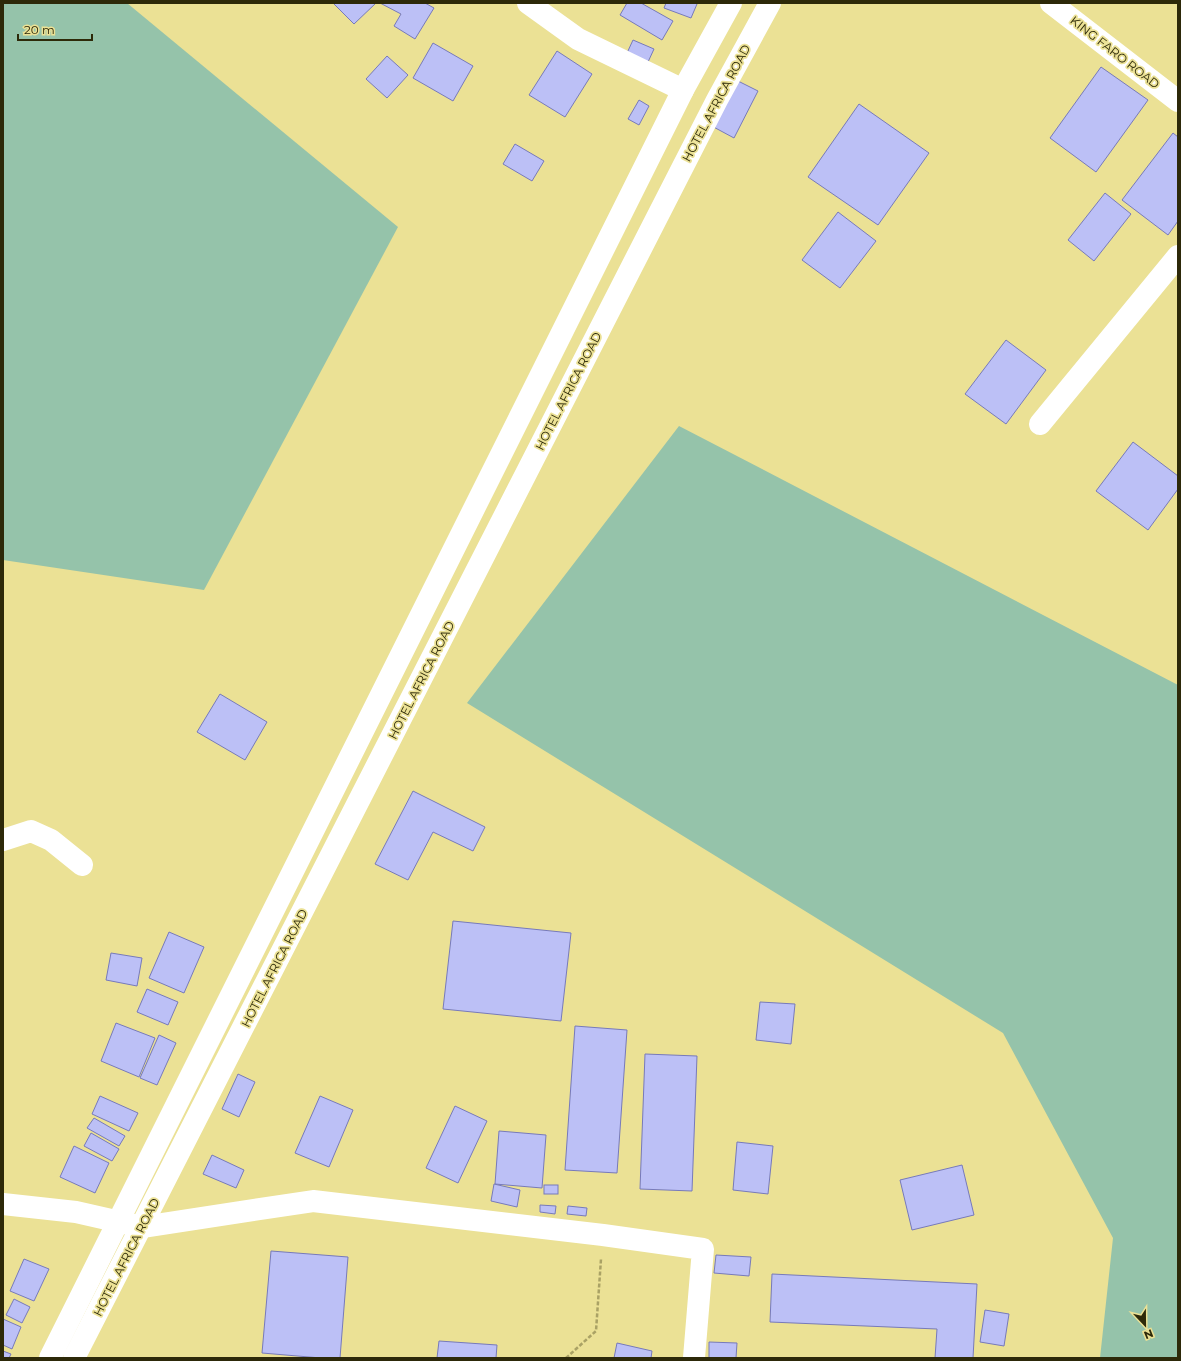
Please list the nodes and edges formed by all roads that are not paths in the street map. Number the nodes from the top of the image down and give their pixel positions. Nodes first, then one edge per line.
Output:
1 (528, 3) edge
2 (731, 3) edge
3 (770, 3) edge
4 (1059, 5) edge
5 (683, 90) junction
6 (1178, 101) edge
7 (1178, 256) edge
8 (1040, 424) dead end
9 (3, 840) edge
10 (82, 865) dead end
11 (6, 1201) edge
12 (120, 1221) junction
13 (142, 1226) junction
14 (50, 1358) edge
15 (74, 1358) edge
16 (694, 1358) edge

1 - 5 street
2 - 5 street, HOTEL AFRICA ROAD
3 - 13 street, HOTEL AFRICA ROAD
4 - 6 street, KING FARO ROAD
5 - 12 street, HOTEL AFRICA ROAD
7 - 8 street
9 - 10 street
11 - 12 street
12 - 13 street
12 - 14 street, HOTEL AFRICA ROAD
13 - 15 street, HOTEL AFRICA ROAD
13 - 16 street

